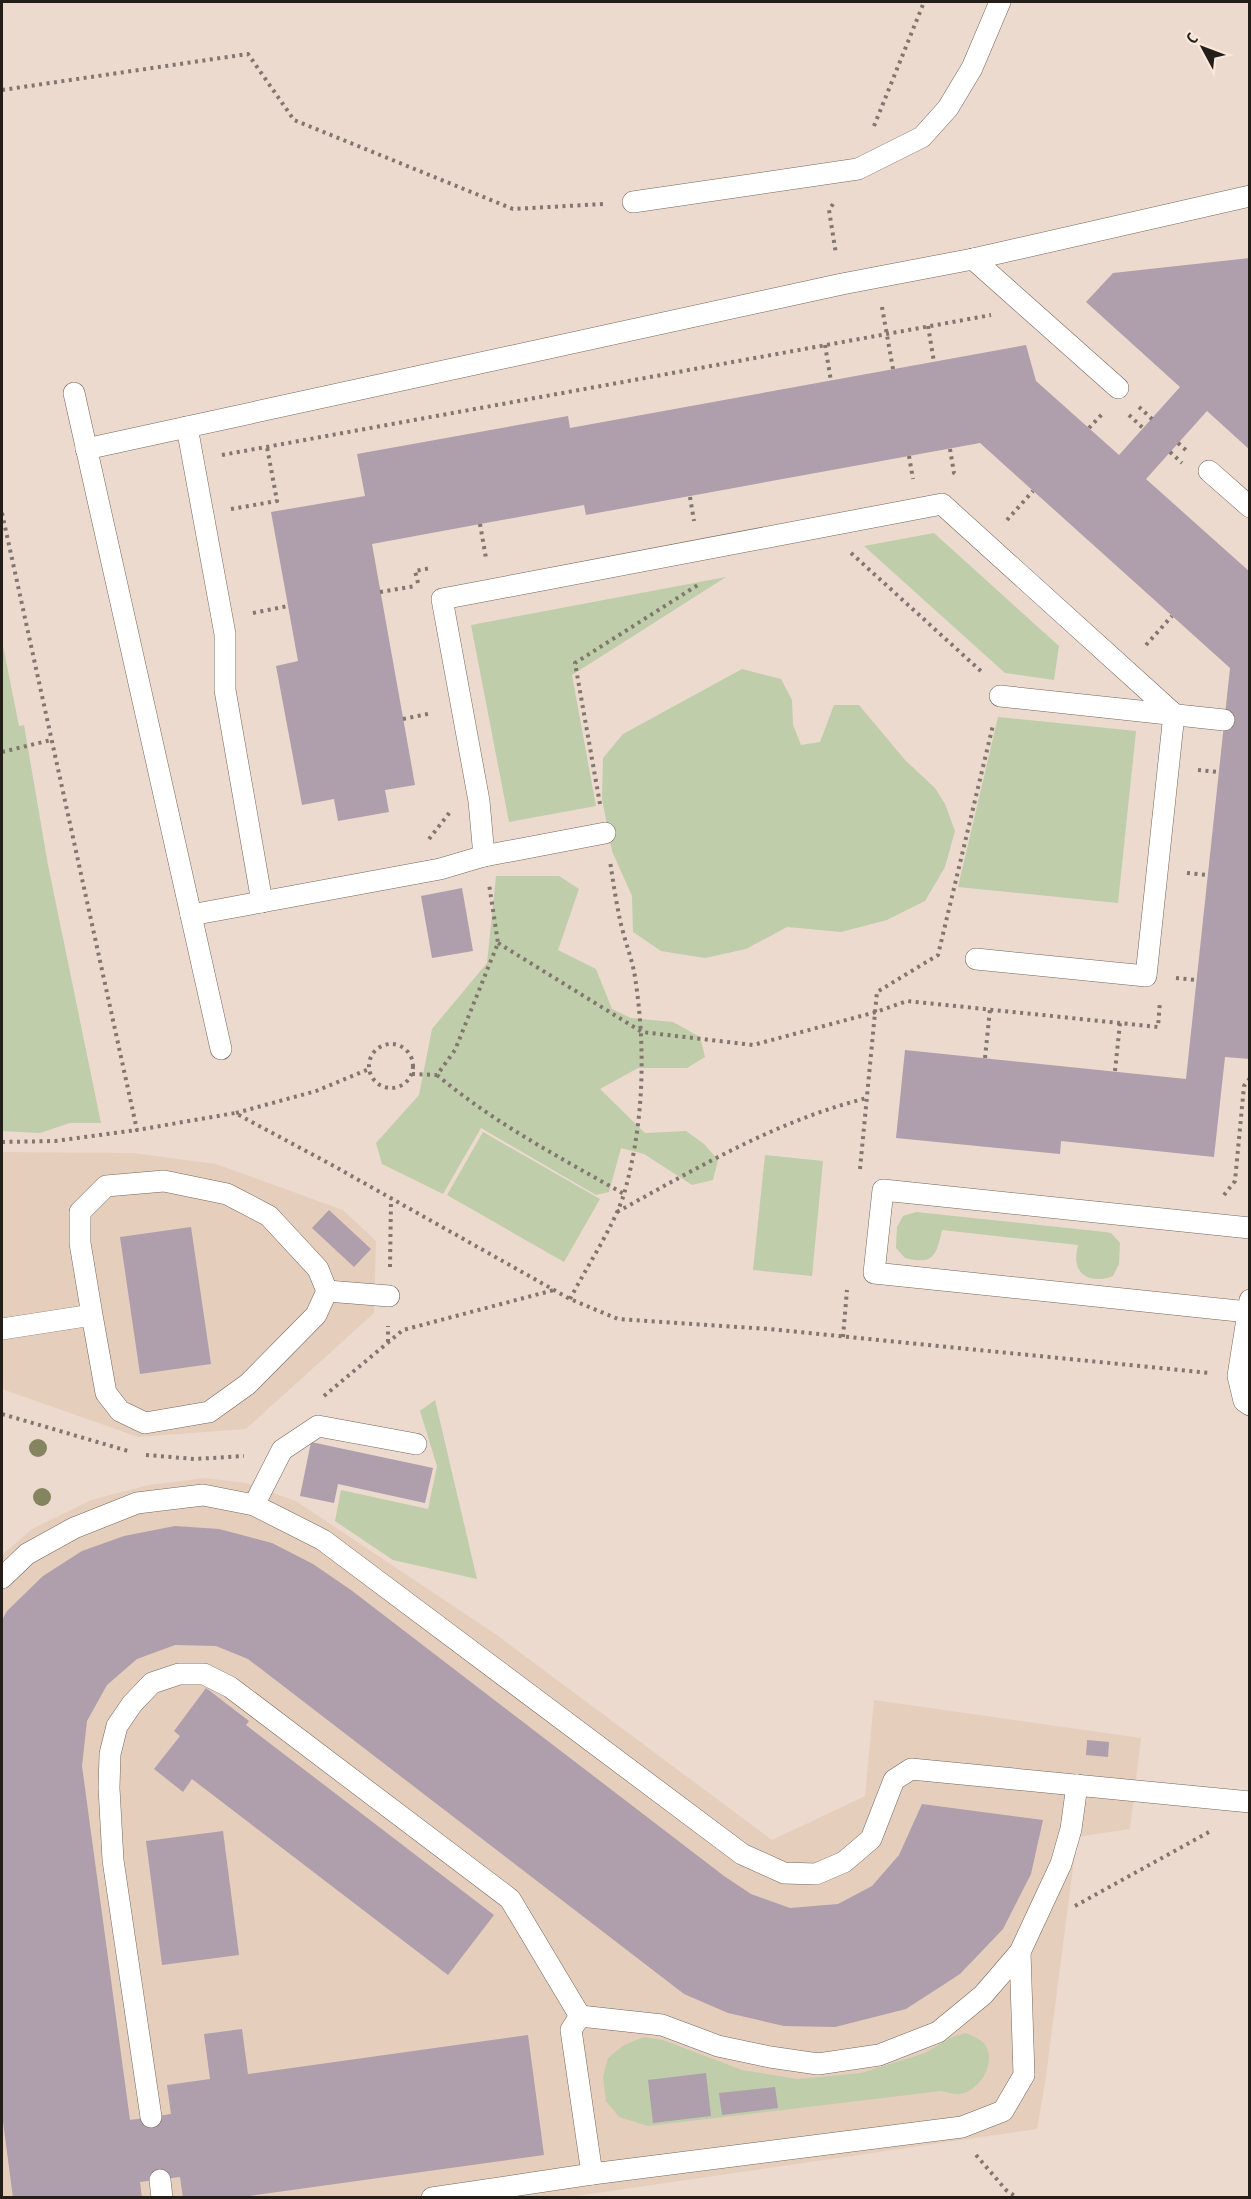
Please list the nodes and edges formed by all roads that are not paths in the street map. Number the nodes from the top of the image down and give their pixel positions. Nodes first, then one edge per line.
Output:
1 (1000, 2) edge
2 (1250, 196) edge
3 (633, 202) road end
4 (973, 259) junction
5 (1118, 388) dead end
6 (74, 393) dead end
7 (187, 427) junction
8 (86, 449) junction
9 (1209, 471) dead end
10 (1250, 507) edge
11 (1000, 696) road end
12 (1174, 714) junction
13 (1224, 720) dead end
14 (605, 832) road end
15 (484, 856) junction
16 (262, 902) junction
17 (190, 915) junction
18 (976, 959) dead end
19 (221, 1049) dead end
20 (1250, 1228) edge
21 (327, 1290) junction
22 (389, 1296) road end
23 (1249, 1306) edge
24 (92, 1315) junction
25 (2, 1329) edge
26 (1250, 1405) edge
27 (416, 1444) dead end
28 (254, 1505) junction
29 (2, 1578) edge
30 (1077, 1785) junction
31 (1250, 1802) edge
32 (1020, 1953) junction
33 (580, 2016) junction
34 (151, 2117) dead end
35 (592, 2174) junction
36 (432, 2198) edge

1 - 3 lane
2 - 4 lane
4 - 5 lane
4 - 7 lane
6 - 8 lane
7 - 8 lane
7 - 16 lane
8 - 17 lane
9 - 10 lane
11 - 12 lane
12 - 13 lane
12 - 15 lane
12 - 18 lane
14 - 15 lane
15 - 16 lane
16 - 17 lane
17 - 19 lane
20 - 23 lane
21 - 22 lane
21 - 24 lane
21 - 24 lane
23 - 26 lane
24 - 25 lane
27 - 28 lane
28 - 29 lane
28 - 30 lane
30 - 31 lane
30 - 32 lane
32 - 33 lane
32 - 35 lane
33 - 34 lane
33 - 35 lane
35 - 36 lane

